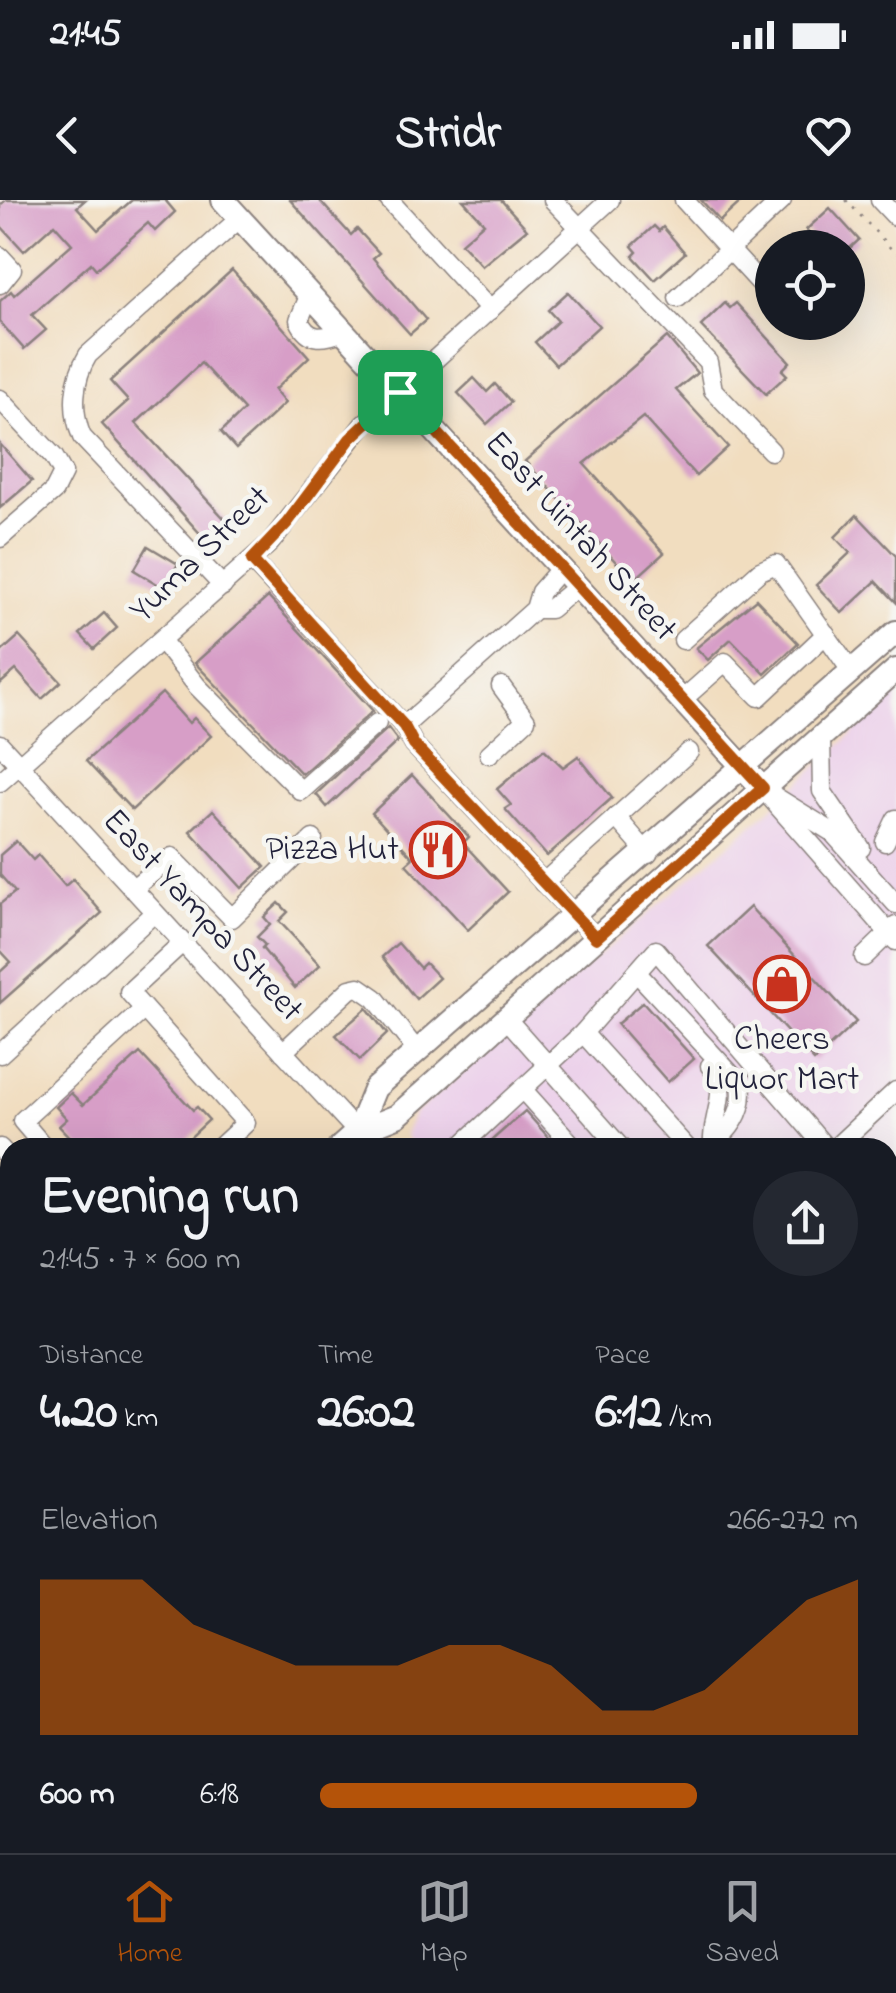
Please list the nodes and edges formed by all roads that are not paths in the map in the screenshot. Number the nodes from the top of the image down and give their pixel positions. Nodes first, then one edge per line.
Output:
1 (223, 200) edge
2 (389, 200) edge
3 (554, 200) edge
4 (610, 200) edge
5 (684, 200) edge
6 (782, 200) edge
7 (880, 200) edge
8 (240, 218) junction
9 (896, 218) edge
10 (579, 228) junction
11 (729, 250) junction
12 (0, 256) edge
13 (755, 278) edge
14 (0, 284) edge
15 (678, 298) dead end
16 (490, 310) junction
17 (400, 392) junction
18 (0, 399) edge
19 (771, 451) dead end
20 (0, 538) edge
21 (252, 560) junction
22 (562, 568) junction
23 (223, 586) junction
24 (578, 586) junction
25 (535, 609) junction
26 (896, 632) edge
27 (826, 634) junction
28 (160, 640) junction
29 (682, 640) dead end
30 (896, 670) edge
31 (852, 672) junction
32 (502, 686) dead end
33 (682, 700) junction
34 (378, 722) dead end
35 (404, 726) junction
36 (821, 737) junction
37 (0, 744) edge
38 (689, 752) dead end
39 (489, 754) dead end
40 (19, 765) junction
41 (744, 768) junction
42 (0, 782) edge
43 (763, 788) junction
44 (616, 817) junction
45 (896, 819) edge
46 (313, 839) dead end
47 (885, 842) dead end
48 (648, 854) junction
49 (543, 883) junction
50 (877, 883) junction
51 (132, 890) junction
52 (896, 904) edge
53 (154, 914) junction
54 (575, 917) junction
55 (894, 934) edge
56 (596, 938) junction
57 (182, 943) junction
58 (864, 957) dead end
59 (643, 979) junction
60 (144, 1009) junction
61 (506, 1018) junction
62 (583, 1033) junction
63 (417, 1051) junction
64 (282, 1052) junction
65 (0, 1054) edge
66 (548, 1066) junction
67 (523, 1090) junction
68 (896, 1091) edge
69 (36, 1138) edge
70 (230, 1138) edge
71 (353, 1138) edge
72 (357, 1138) edge
73 (362, 1138) edge
74 (470, 1138) edge
75 (566, 1138) edge
76 (612, 1138) edge
77 (678, 1138) edge
78 (720, 1138) edge
79 (817, 1138) edge
80 (847, 1138) edge

1 - 8 main road, East Uintah Street
2 - 16 street
3 - 10 street
4 - 10 street, Yuma Street
5 - 11 street
6 - 11 street
7 - 9 street
8 - 17 main road, East Uintah Street
8 - 23 street
10 - 16 street, Yuma Street
10 - 19 street
11 - 13 street
11 - 15 street
12 - 14 street
16 - 17 street, Yuma Street
17 - 21 street, Yuma Street
17 - 22 main road, East Uintah Street
18 - 20 street
21 - 23 street, Yuma Street
21 - 35 street
22 - 24 main road, East Uintah Street
22 - 25 street
23 - 28 street, Yuma Street
24 - 25 street
24 - 33 main road, East Uintah Street
25 - 35 street
26 - 31 main road
27 - 29 street
27 - 31 street
27 - 33 street
28 - 34 street
28 - 40 street, Yuma Street
30 - 36 main road
31 - 41 main road
32 - 39 street
33 - 41 main road, East Uintah Street
35 - 49 street
36 - 43 main road
36 - 50 street
37 - 40 street, East Yampa Street
38 - 44 street
40 - 42 street, Yuma Street
40 - 51 street, East Yampa Street
41 - 43 main road, East Uintah Street
41 - 48 main road
43 - 50 street
43 - 55 street
43 - 56 main road
44 - 48 street
44 - 49 street
45 - 47 street
46 - 51 street
48 - 54 main road
49 - 54 street
50 - 52 street
51 - 53 street, East Yampa Street
53 - 57 street, East Yampa Street
53 - 65 street
54 - 56 street
54 - 63 main road
55 - 58 street
56 - 61 main road
57 - 60 street
57 - 64 street, East Yampa Street
59 - 62 street
59 - 78 street
59 - 79 street
60 - 69 street
60 - 70 street
61 - 66 street
61 - 73 main road
62 - 66 street
62 - 77 street
63 - 64 street
63 - 72 main road
64 - 71 street, East Yampa Street
66 - 67 street
66 - 76 street
67 - 74 street
67 - 75 street
68 - 80 street

